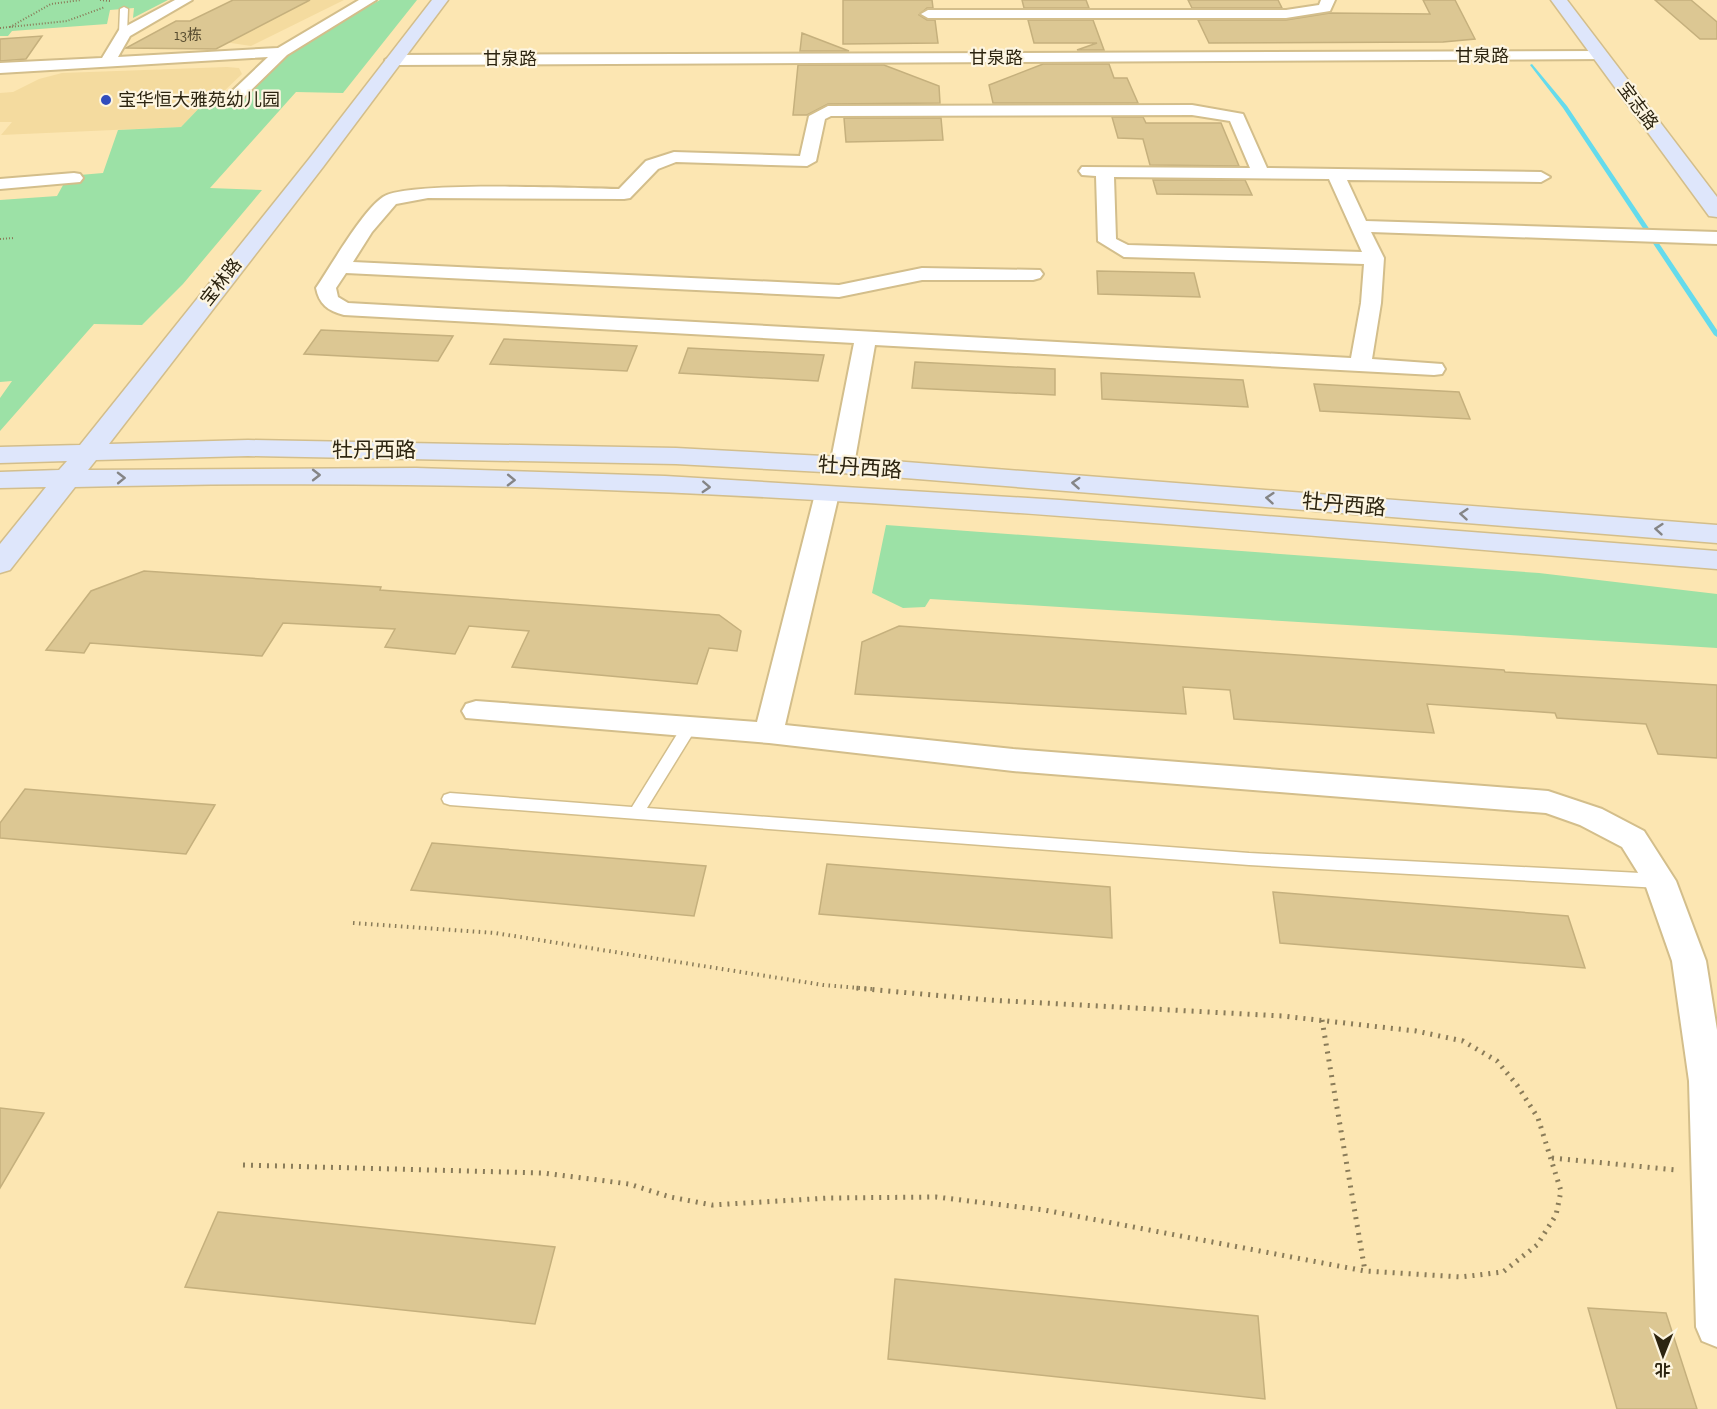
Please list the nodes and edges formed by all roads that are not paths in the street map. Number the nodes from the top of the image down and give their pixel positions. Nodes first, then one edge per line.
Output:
1 (184, 0) edge
2 (369, 0) edge
3 (440, 0) edge
4 (981, 0) edge
5 (1328, 0) edge
6 (1559, 0) edge
7 (124, 9) dead end
8 (928, 14) dead end
9 (1000, 14) junction
10 (123, 33) junction
11 (282, 52) junction
12 (1600, 56) junction
13 (393, 60) junction
14 (108, 61) junction
15 (0, 68) edge
16 (233, 99) dead end
17 (1260, 172) junction
18 (1335, 173) junction
19 (1541, 177) dead end
20 (74, 178) dead end
21 (0, 184) edge
22 (1717, 211) edge
23 (1361, 226) junction
24 (1708, 238) edge
25 (1374, 258) junction
26 (339, 267) junction
27 (1033, 274) dead end
28 (780, 288) junction
29 (769, 333) junction
30 (866, 338) junction
31 (1360, 365) junction
32 (1434, 369) dead end
33 (89, 453) junction
34 (0, 456) edge
35 (842, 465) junction
36 (69, 479) junction
37 (0, 480) edge
38 (827, 494) junction
39 (1717, 534) edge
40 (1717, 560) edge
41 (0, 564) edge
42 (476, 711) dead end
43 (688, 727) junction
44 (769, 733) junction
45 (450, 799) dead end
46 (636, 813) junction
47 (1660, 881) junction
48 (1713, 1173) edge
49 (1717, 1327) edge

1 - 10 street
2 - 11 street
3 - 13 street, 宝林路
4 - 9 street
5 - 9 street
6 - 12 street, 宝志路
7 - 10 lane
8 - 9 street
10 - 14 street
11 - 14 street
11 - 16 street
12 - 13 street, 甘泉路
12 - 22 street, 宝志路
13 - 33 street, 宝林路
14 - 15 street
17 - 18 street
17 - 25 street
17 - 26 street
18 - 19 street
18 - 23 street
20 - 21 street
23 - 24 street
23 - 25 street
25 - 31 street
26 - 28 street
26 - 29 street
27 - 28 street
28 - 29 street
29 - 30 street
30 - 31 street
30 - 35 street
31 - 32 street
33 - 34 street, 牡丹西路
33 - 35 street, 牡丹西路
33 - 36 street, 宝林路
39 -> 35 street, 牡丹西路
36 - 37 street, 牡丹西路
36 -> 38 street, 牡丹西路
36 - 41 street, 宝林路
38 - 40 street, 牡丹西路
38 - 44 street
42 - 43 street
43 - 44 street
43 - 46 lane
44 - 47 street
45 - 46 lane
46 - 47 lane
47 - 48 street
48 - 49 street

